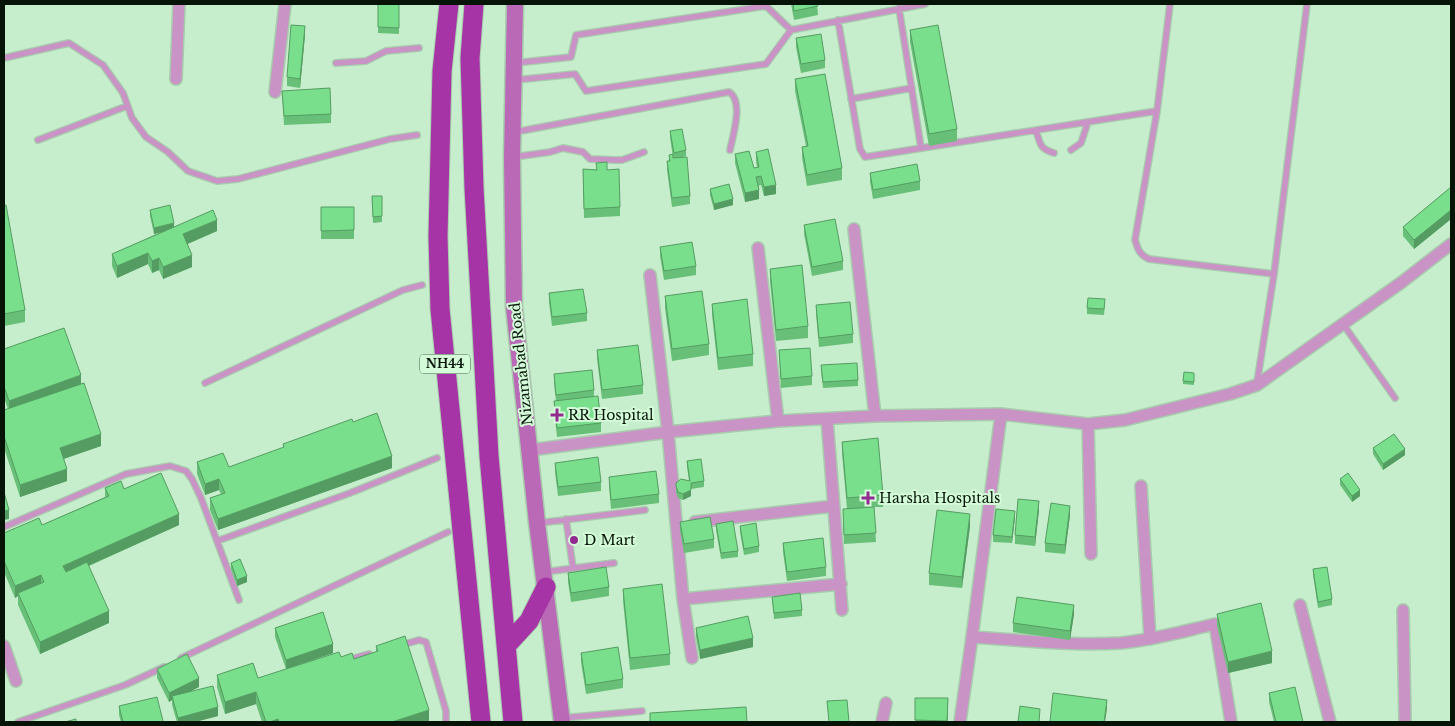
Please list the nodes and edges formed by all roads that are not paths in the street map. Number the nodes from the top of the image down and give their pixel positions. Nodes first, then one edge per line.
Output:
1 (179, 4) edge
2 (286, 4) edge
3 (449, 4) edge
4 (474, 4) edge
5 (515, 4) edge
6 (925, 4) edge
7 (1170, 4) edge
8 (1307, 4) edge
9 (899, 8) junction
10 (838, 20) junction
11 (791, 30) junction
12 (419, 48) dead end
13 (4, 58) edge
14 (336, 63) dead end
15 (513, 63) junction
16 (176, 79) dead end
17 (513, 80) junction
18 (912, 88) junction
19 (275, 92) dead end
20 (851, 99) junction
21 (127, 106) junction
22 (1157, 111) junction
23 (1088, 122) junction
24 (1036, 130) junction
25 (513, 132) junction
26 (416, 135) dead end
27 (38, 140) dead end
28 (921, 148) junction
29 (730, 150) dead end
30 (1071, 150) dead end
31 (644, 152) dead end
32 (1054, 153) dead end
33 (512, 158) junction
34 (854, 229) dead end
35 (1451, 244) edge
36 (758, 248) dead end
37 (1274, 274) junction
38 (650, 275) dead end
39 (422, 285) dead end
40 (1343, 324) junction
41 (205, 383) dead end
42 (1257, 385) junction
43 (1395, 398) dead end
44 (1001, 414) junction
45 (876, 416) junction
46 (827, 419) junction
47 (778, 421) junction
48 (1088, 424) junction
49 (668, 432) junction
50 (530, 450) junction
51 (437, 458) dead end
52 (1141, 486) dead end
53 (834, 506) junction
54 (645, 510) dead end
55 (566, 519) junction
56 (537, 523) junction
57 (676, 524) junction
58 (4, 527) edge
59 (448, 532) dead end
60 (217, 541) junction
61 (1091, 554) dead end
62 (614, 563) dead end
63 (573, 568) junction
64 (545, 580) junction
65 (841, 584) junction
66 (683, 599) junction
67 (239, 600) dead end
68 (1300, 605) dead end
69 (842, 610) dead end
70 (1404, 610) dead end
71 (972, 637) junction
72 (1150, 639) junction
73 (4, 646) edge
74 (506, 646) junction
75 (392, 648) edge
76 (373, 653) edge
77 (355, 658) edge
78 (692, 658) dead end
79 (179, 660) edge
80 (170, 664) edge
81 (16, 681) dead end
82 (886, 704) dead end
83 (642, 711) dead end
84 (562, 720) edge
85 (18, 722) edge
86 (446, 722) edge
87 (481, 722) edge
88 (513, 722) edge
89 (882, 722) edge
90 (960, 722) edge
91 (1231, 722) edge
92 (1330, 722) edge
93 (1405, 722) edge

1 - 16 street
2 - 19 street
3 - 87 highway, NH44
4 - 74 highway, NH44
5 - 15 main road, Nizamabad Road
6 - 9 lane
7 - 22 lane
8 - 37 lane
9 - 10 lane
9 - 18 lane
10 - 11 lane
10 - 20 lane
11 - 15 lane
11 - 17 lane
12 - 14 lane
13 - 21 lane
15 - 17 main road, Nizamabad Road
17 - 25 main road, Nizamabad Road
18 - 20 lane
18 - 28 lane
20 - 28 lane
21 - 26 lane
21 - 27 lane
22 - 23 lane
22 - 37 lane
23 - 24 lane
23 - 30 lane
24 - 28 lane
24 - 32 lane
25 - 29 lane
25 - 33 main road, Nizamabad Road
31 - 33 lane
33 - 50 main road, Nizamabad Road
34 - 45 street
35 - 40 street
36 - 47 street
37 - 42 lane
38 - 49 street
39 - 41 lane
40 - 42 street
40 - 43 lane
42 - 48 street
44 - 45 street
44 - 48 street
44 - 71 street
45 - 46 street
46 - 47 street
46 - 53 street
47 - 49 street
48 - 61 street
49 - 50 street
49 - 57 street
50 - 56 main road, Nizamabad Road
51 - 60 lane
52 - 72 street
53 - 57 street
53 - 65 street
54 - 55 lane
55 - 56 lane
55 - 63 lane
56 - 64 main road, Nizamabad Road
57 - 66 street
58 - 60 lane
59 - 79 lane
60 - 67 lane
62 - 63 lane
63 - 64 lane
64 - 74 highway
64 - 84 main road, Nizamabad Road
65 - 66 street
65 - 69 street
66 - 78 street
68 - 92 street
70 - 93 street
71 - 72 street
71 - 90 street
72 - 91 street
73 - 81 street
74 - 88 highway, NH44
75 - 86 lane
76 - 77 lane
80 - 85 lane
82 - 89 street
83 - 84 lane

